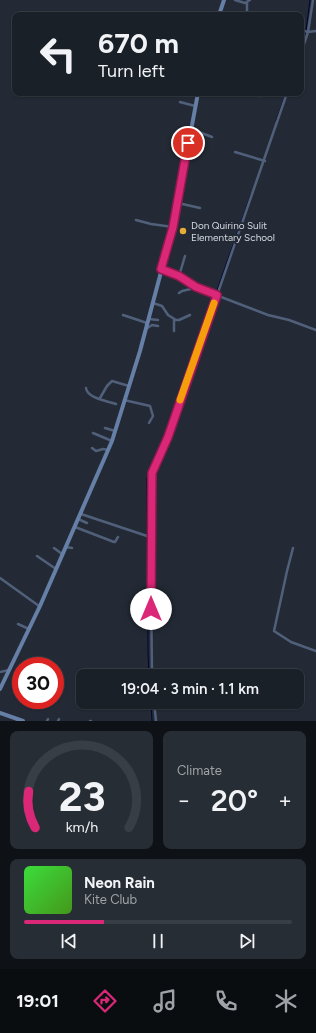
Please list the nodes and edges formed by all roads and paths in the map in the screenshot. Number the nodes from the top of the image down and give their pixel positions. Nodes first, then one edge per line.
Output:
1 (224, 0) edge
2 (236, 0) edge
3 (250, 0) edge
4 (312, 0) edge
5 (247, 3) junction
6 (220, 12) edge
7 (247, 12) edge
8 (304, 31) edge
9 (316, 31) edge
10 (308, 32) junction
11 (304, 44) edge
12 (198, 96) edge
13 (287, 96) edge
14 (180, 102) dead end
15 (196, 106) junction
16 (191, 129) junction
17 (212, 137) dead end
18 (235, 152) dead end
19 (265, 161) junction
20 (178, 202) junction
21 (200, 208) dead end
22 (136, 220) dead end
23 (173, 227) junction
24 (185, 256) dead end
25 (161, 269) junction
26 (179, 276) junction
27 (196, 287) junction
28 (179, 292) dead end
29 (217, 295) junction
30 (152, 302) junction
31 (123, 315) dead end
32 (190, 315) dead end
33 (174, 319) junction
34 (158, 320) dead end
35 (148, 321) junction
36 (158, 326) dead end
37 (145, 329) junction
38 (316, 330) edge
39 (174, 331) dead end
40 (129, 386) junction
41 (86, 388) dead end
42 (100, 398) junction
43 (124, 400) junction
44 (116, 404) dead end
45 (149, 423) dead end
46 (105, 428) dead end
47 (115, 431) junction
48 (93, 433) dead end
49 (112, 441) junction
50 (92, 448) dead end
51 (108, 450) junction
52 (80, 514) junction
53 (78, 519) junction
54 (87, 523) dead end
55 (75, 527) junction
56 (147, 536) dead end
57 (118, 537) dead end
58 (66, 547) junction
59 (54, 548) dead end
60 (72, 548) dead end
61 (293, 548) dead end
62 (63, 555) junction
63 (37, 556) dead end
64 (56, 570) junction
65 (0, 578) edge
66 (40, 606) junction
67 (18, 624) dead end
68 (29, 629) junction
69 (316, 651) edge
70 (152, 669) edge
71 (9, 670) junction
72 (0, 672) edge
73 (0, 689) edge
74 (155, 709) edge
75 (0, 714) edge
76 (14, 720) edge
77 (23, 721) edge
78 (156, 721) edge

1 - 6 street
2 - 5 street
3 - 5 street
4 - 10 street
5 - 7 street
8 - 10 street
9 - 10 street
10 - 11 street
12 - 15 street
13 - 19 street
14 - 15 street
15 - 16 street
16 - 17 street
16 - 20 street
18 - 19 street
19 - 29 street
20 - 21 street
20 - 23 street
22 - 23 street
23 - 25 street
24 - 26 street
25 - 26 street
25 - 30 street
26 - 27 street
27 - 28 street
27 - 29 street
29 - 38 street
29 - 70 street
30 - 33 street
30 - 35 street
31 - 35 street
32 - 33 street
33 - 39 street
34 - 35 street
35 - 37 street
36 - 37 street
37 - 40 street
40 - 42 street
40 - 43 street
41 - 42 street
42 - 44 street
43 - 45 street
43 - 47 street
46 - 47 street
47 - 49 street
48 - 49 street
49 - 51 street
50 - 51 street
51 - 52 street
52 - 53 street
52 - 56 street
53 - 54 street
53 - 55 street
55 - 57 street
55 - 58 street
58 - 60 street
58 - 62 street
59 - 62 street
61 - 69 street
62 - 64 street
63 - 64 street
64 - 66 street
65 - 66 street
66 - 68 street
67 - 68 street
68 - 71 street
71 - 72 street
71 - 73 street
74 - 78 street
75 - 76 street
76 - 77 street

